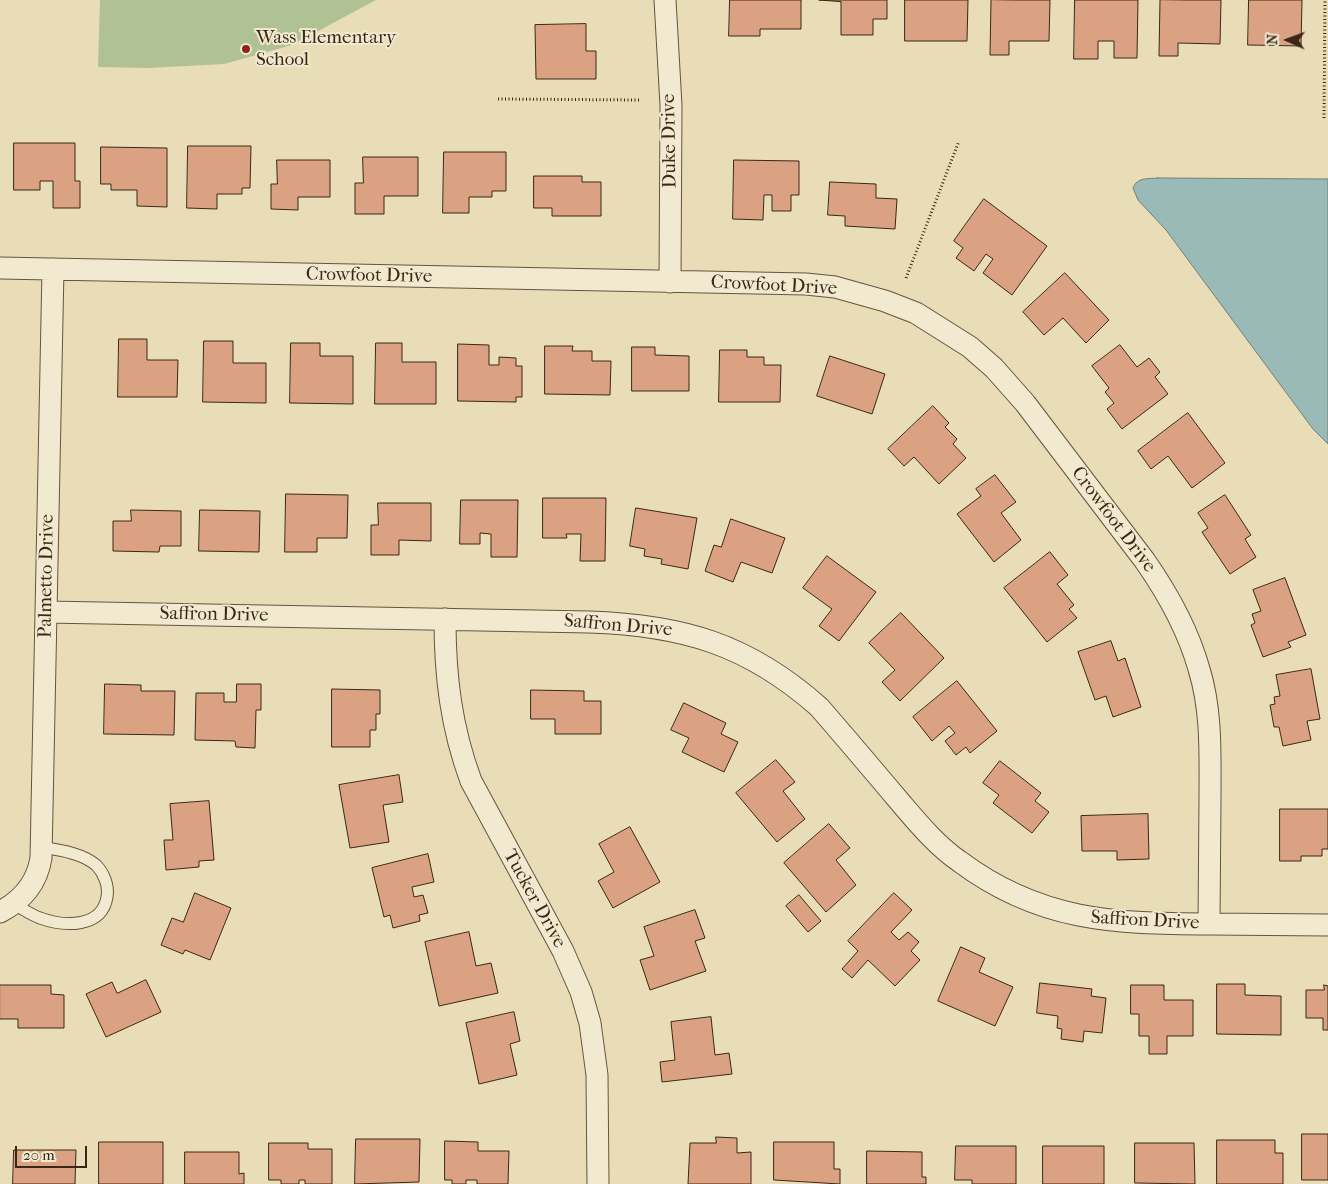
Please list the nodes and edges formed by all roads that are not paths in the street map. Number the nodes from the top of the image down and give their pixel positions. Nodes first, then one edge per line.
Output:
1 (665, 0) edge
2 (0, 268) edge
3 (53, 269) junction
4 (670, 282) junction
5 (46, 612) junction
6 (445, 619) junction
7 (41, 847) junction
8 (7, 908) edge
9 (1209, 924) junction
10 (1328, 925) edge
11 (598, 1184) edge

1 - 4 street, Duke Drive
2 - 3 street, Crowfoot Drive
3 - 4 street, Crowfoot Drive
3 - 5 street, Palmetto Drive
4 - 9 street, Crowfoot Drive
5 - 6 street, Saffron Drive
5 - 7 street, Palmetto Drive
6 - 9 street, Saffron Drive
6 - 11 street, Tucker Drive
7 - 8 street, Palmetto Drive
7 - 8 lane
9 - 10 street, Saffron Drive

